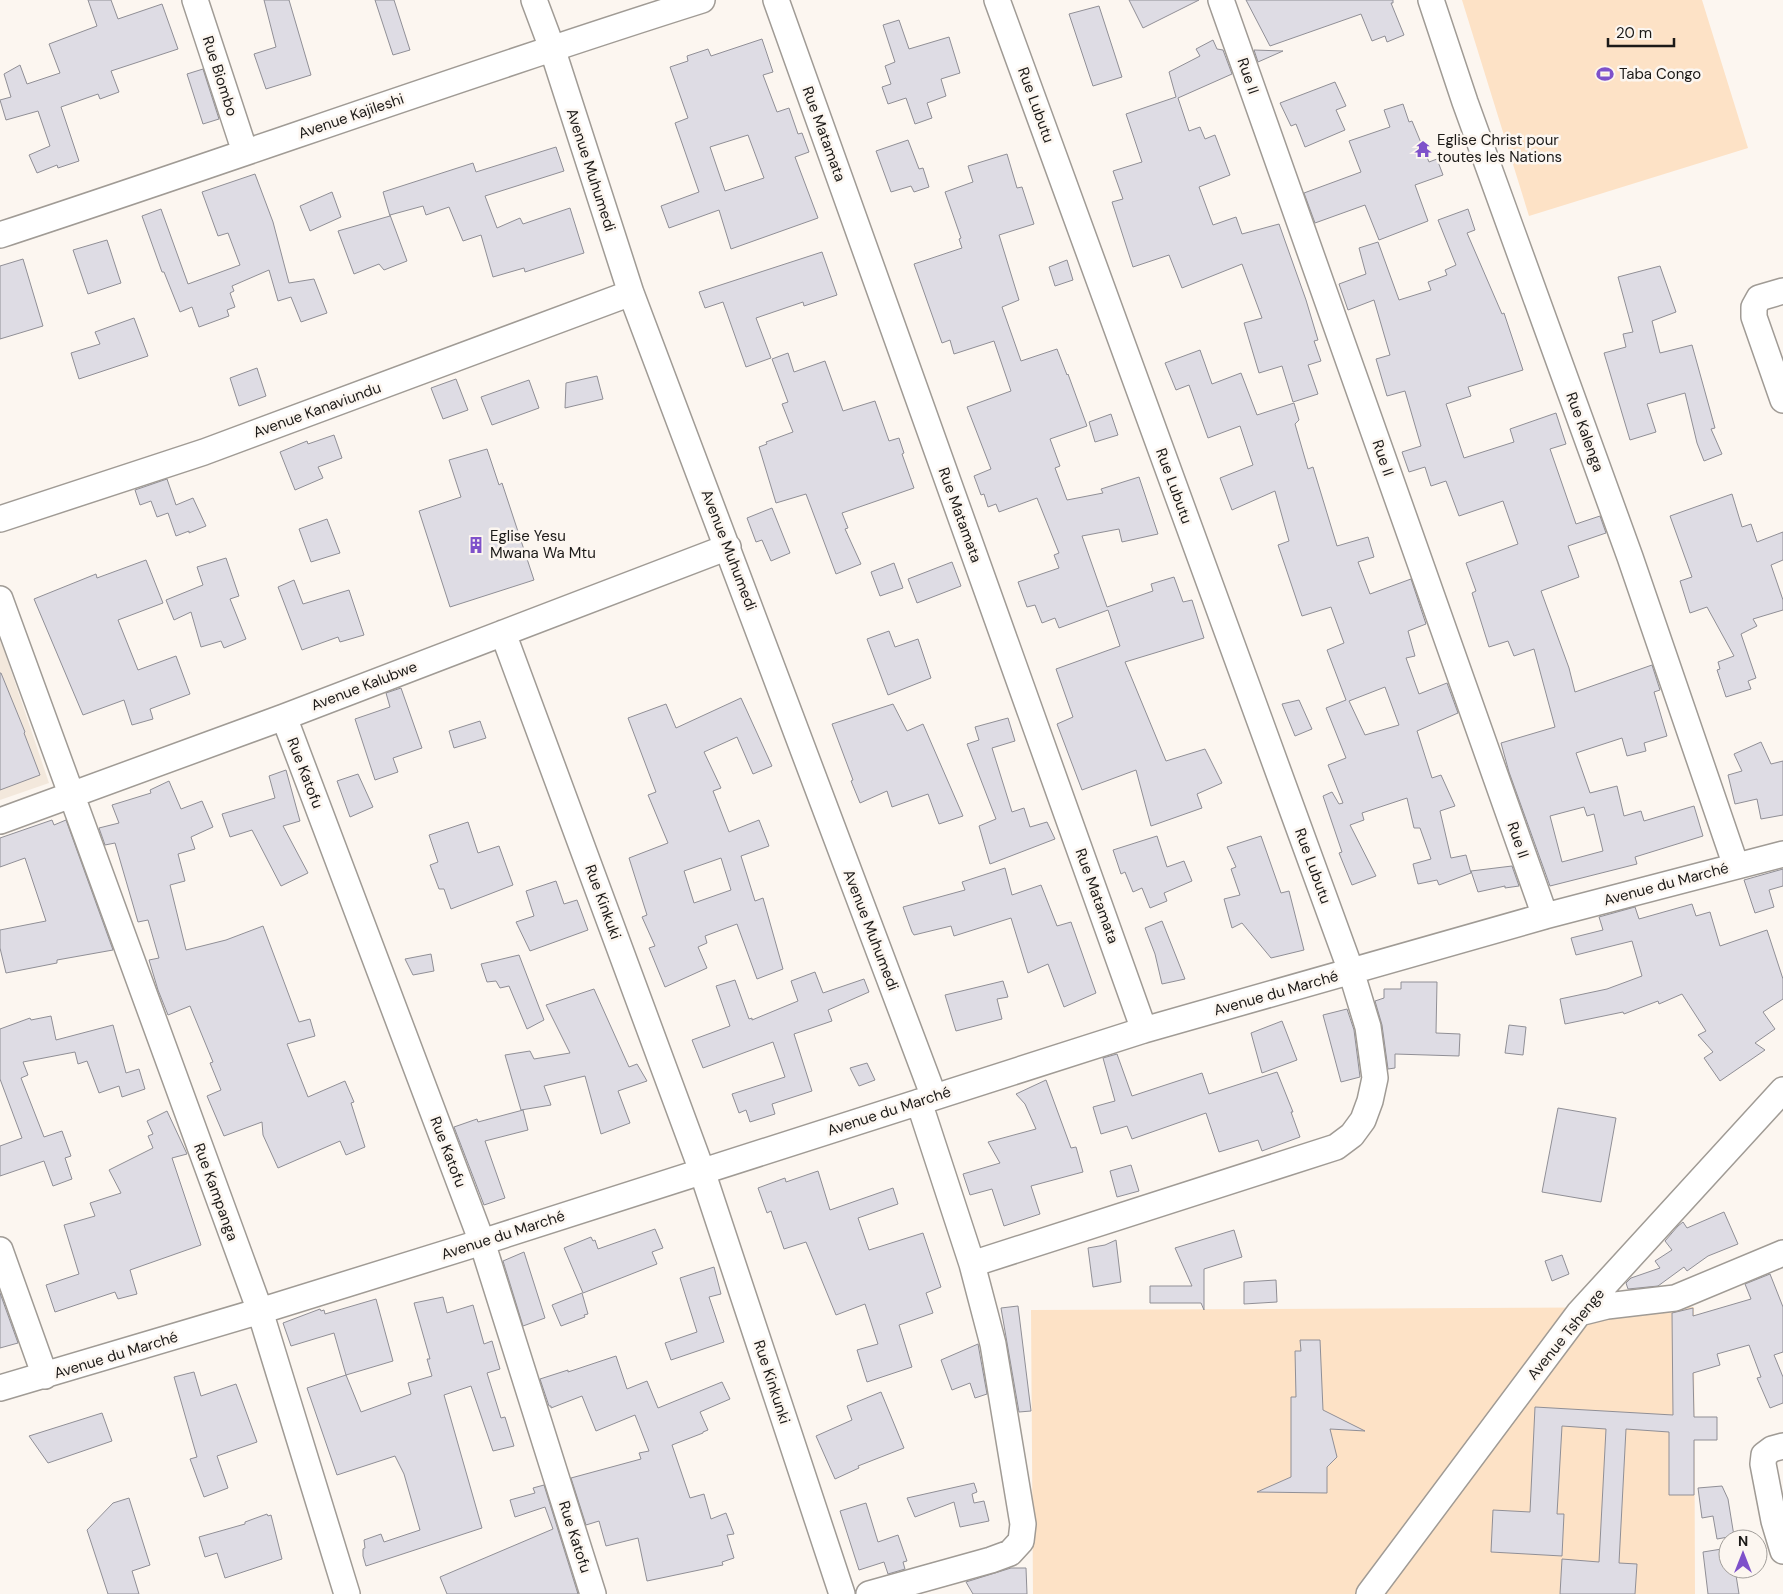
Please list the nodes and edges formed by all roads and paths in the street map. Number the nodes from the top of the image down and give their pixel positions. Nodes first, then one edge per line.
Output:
1 (195, 0) edge
2 (534, 0) edge
3 (702, 0) edge
4 (776, 0) edge
5 (998, 0) edge
6 (1221, 0) edge
7 (1431, 0) edge
8 (552, 48) junction
9 (245, 152) junction
10 (0, 235) edge
11 (1783, 291) edge
12 (631, 293) junction
13 (1783, 400) edge
14 (0, 519) edge
15 (728, 547) junction
16 (0, 599) edge
17 (503, 632) junction
18 (284, 717) junction
19 (71, 795) junction
20 (0, 821) edge
21 (1783, 854) edge
22 (1736, 866) junction
23 (1545, 916) junction
24 (1351, 972) junction
25 (1144, 1030) junction
26 (1783, 1090) edge
27 (926, 1100) junction
28 (702, 1171) junction
29 (482, 1242) junction
30 (0, 1250) edge
31 (1783, 1253) edge
32 (972, 1264) junction
33 (260, 1311) junction
34 (1579, 1313) junction
35 (45, 1376) junction
36 (0, 1388) edge
37 (1774, 1451) edge
38 (1783, 1550) edge
39 (348, 1594) edge
40 (593, 1594) edge
41 (842, 1594) edge
42 (869, 1594) edge
43 (1369, 1594) edge

1 - 9 street, Rue Biombo
2 - 8 street, Avenue Muhumedi
3 - 8 street, Avenue Kajileshi
4 - 25 street, Rue Matamata
5 - 24 street, Rue Lubutu
6 - 23 street, Rue II
7 - 22 street, Rue Kalenga
8 - 9 street, Avenue Kajileshi
8 - 12 street, Avenue Muhumedi
9 - 10 street, Avenue Kajileshi
11 - 13 street
12 - 14 street, Avenue Kanaviundu
12 - 15 street, Avenue Muhumedi
15 - 17 street, Avenue Kalubwe
15 - 27 street, Avenue Muhumedi
16 - 19 street, Rue Kampanga
17 - 18 street, Avenue Kalubwe
17 - 28 street, Rue Kinkuki
18 - 19 street, Avenue Kalubwe
18 - 29 street, Rue Katofu
19 - 20 street, Avenue Kalubwe
19 - 33 street, Rue Kampanga
21 - 22 street, Avenue du Marché
22 - 23 street, Avenue du Marché
23 - 24 street, Avenue du Marché
24 - 25 street, Avenue du Marché
24 - 32 street, Rue Lubutu
25 - 27 street, Avenue du Marché
26 - 34 street, Avenue Tshenge
27 - 28 street, Avenue du Marché
27 - 32 street, Avenue Muhumedi
28 - 29 street, Avenue du Marché
28 - 41 street, Rue Kinkunki
29 - 33 street, Avenue du Marché
29 - 40 street, Rue Katofu
30 - 35 street
31 - 34 street
32 - 42 street, Avenue Muhumedi
33 - 35 street, Avenue du Marché
33 - 39 street, Rue Kampanga
34 - 43 street, Avenue Tshenge
35 - 36 street, Avenue du Marché
37 - 38 street

